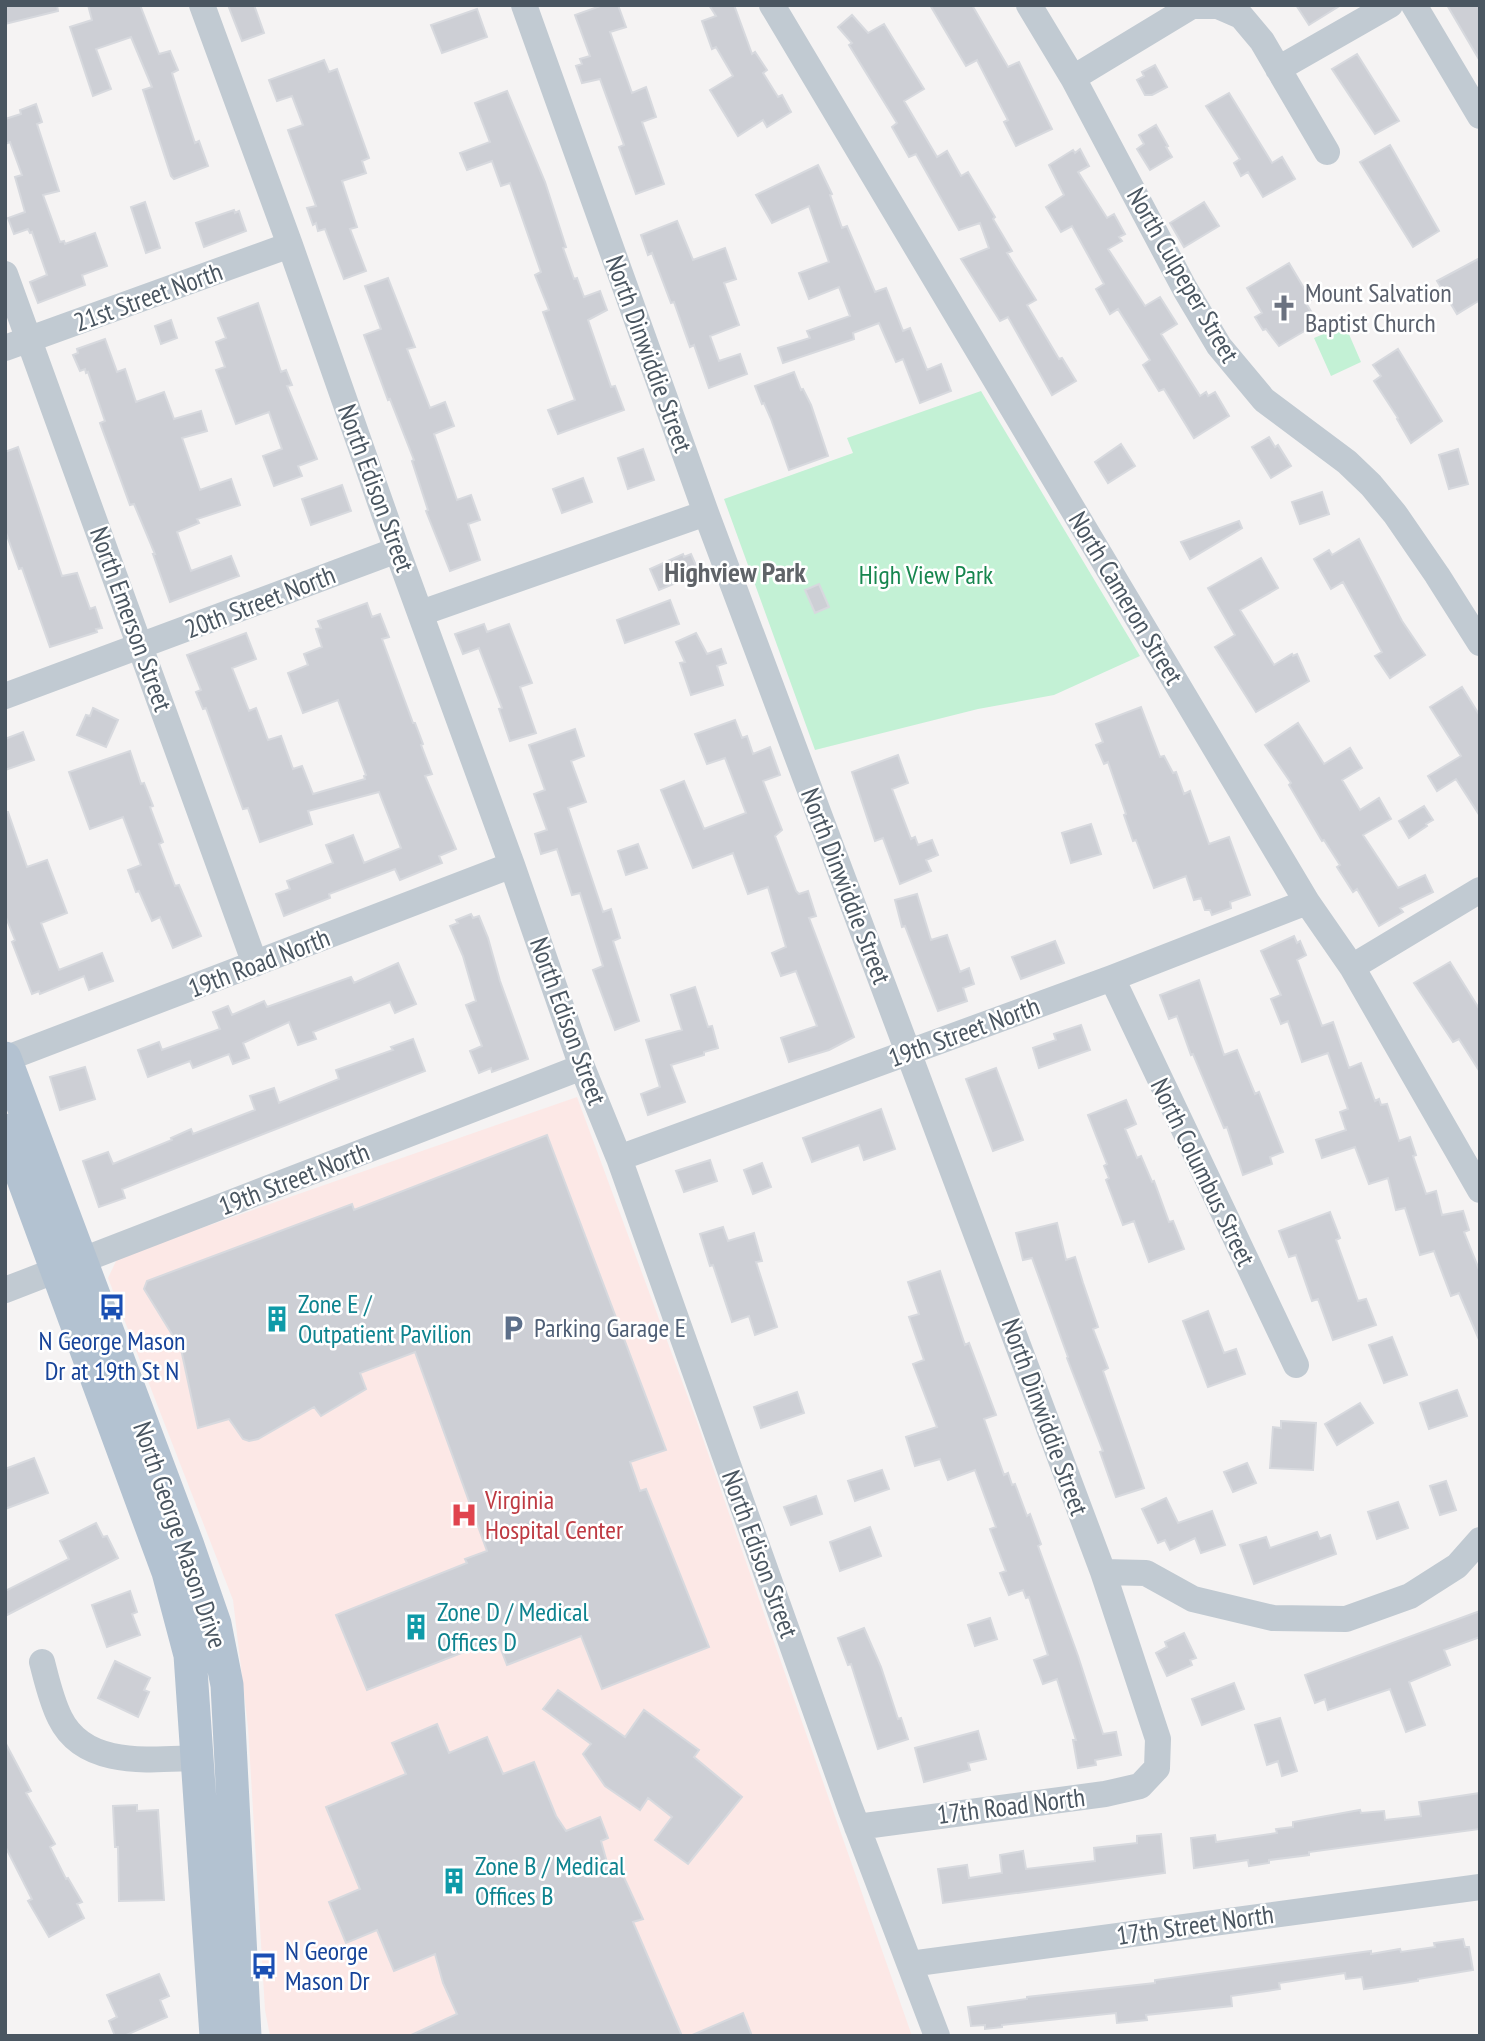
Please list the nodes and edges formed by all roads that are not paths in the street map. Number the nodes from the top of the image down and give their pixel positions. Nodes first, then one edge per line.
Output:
1 (202, 5) edge
2 (524, 5) edge
3 (772, 5) edge
4 (1029, 5) edge
5 (1390, 5) edge
6 (1414, 5) edge
7 (1218, 6) edge
8 (1278, 69) junction
9 (1073, 78) junction
10 (1480, 116) edge
11 (1327, 152) dead end
12 (290, 245) junction
13 (5, 274) edge
14 (18, 344) edge
15 (706, 513) junction
16 (397, 550) junction
17 (421, 613) junction
18 (1480, 643) edge
19 (141, 647) junction
20 (5, 696) edge
21 (512, 865) junction
22 (1480, 890) edge
23 (1307, 902) junction
24 (255, 964) junction
25 (1352, 967) junction
26 (1112, 978) junction
27 (908, 1051) junction
28 (5, 1058) edge
29 (582, 1067) junction
30 (5, 1130) edge
31 (620, 1158) junction
32 (1480, 1190) edge
33 (68, 1266) junction
34 (5, 1290) edge
35 (1296, 1365) dead end
36 (1480, 1540) edge
37 (1102, 1572) junction
38 (42, 1662) dead end
39 (198, 1758) junction
40 (1157, 1768) joint
41 (857, 1827) junction
42 (1480, 1887) edge
43 (910, 1964) junction
44 (216, 2036) edge
45 (245, 2036) edge
46 (937, 2036) edge

1 - 12 street, North Edison Street
2 - 15 street, North Dinwiddie Street
3 - 23 street, North Cameron Street
4 - 9 street, North Culpeper Street
5 - 8 street
6 - 10 street
7 - 8 street
7 - 9 street
8 - 11 street
9 - 18 street, North Culpeper Street
12 - 14 street, 21st Street North
12 - 16 street, North Edison Street
13 - 14 street, North Emerson Street
14 - 19 street, North Emerson Street
15 - 17 street
15 - 27 street, North Dinwiddie Street
16 - 17 street, North Edison Street
16 - 19 street, 20th Street North
17 - 21 street, North Edison Street
19 - 20 street, 20th Street North
19 - 24 street, North Emerson Street
21 - 24 street, 19th Road North
21 - 29 street, North Edison Street
22 - 25 street
23 - 25 street, North Cameron Street
23 - 26 street, 19th Street North
24 - 28 street, 19th Road North
25 - 32 street, North Cameron Street
26 - 27 street, 19th Street North
26 - 35 street, North Columbus Street
27 - 31 street, 19th Street North
27 - 37 street, North Dinwiddie Street
28 - 33 main road, North George Mason Drive
29 - 31 street, North Edison Street
29 - 33 street, 19th Street North
30 - 33 main road, North George Mason Drive
31 - 41 street, North Edison Street
33 - 34 street, 19th Street North
33 - 39 main road, North George Mason Drive
33 - 45 main road, North George Mason Drive
36 - 37 street
37 - 40 street, North Dinwiddie Street
38 - 39 street
39 - 44 main road, North George Mason Drive
40 - 41 street, 17th Road North
41 - 43 street, North Edison Street
42 - 43 street, 17th Street North
43 - 46 street, North Edison Street

